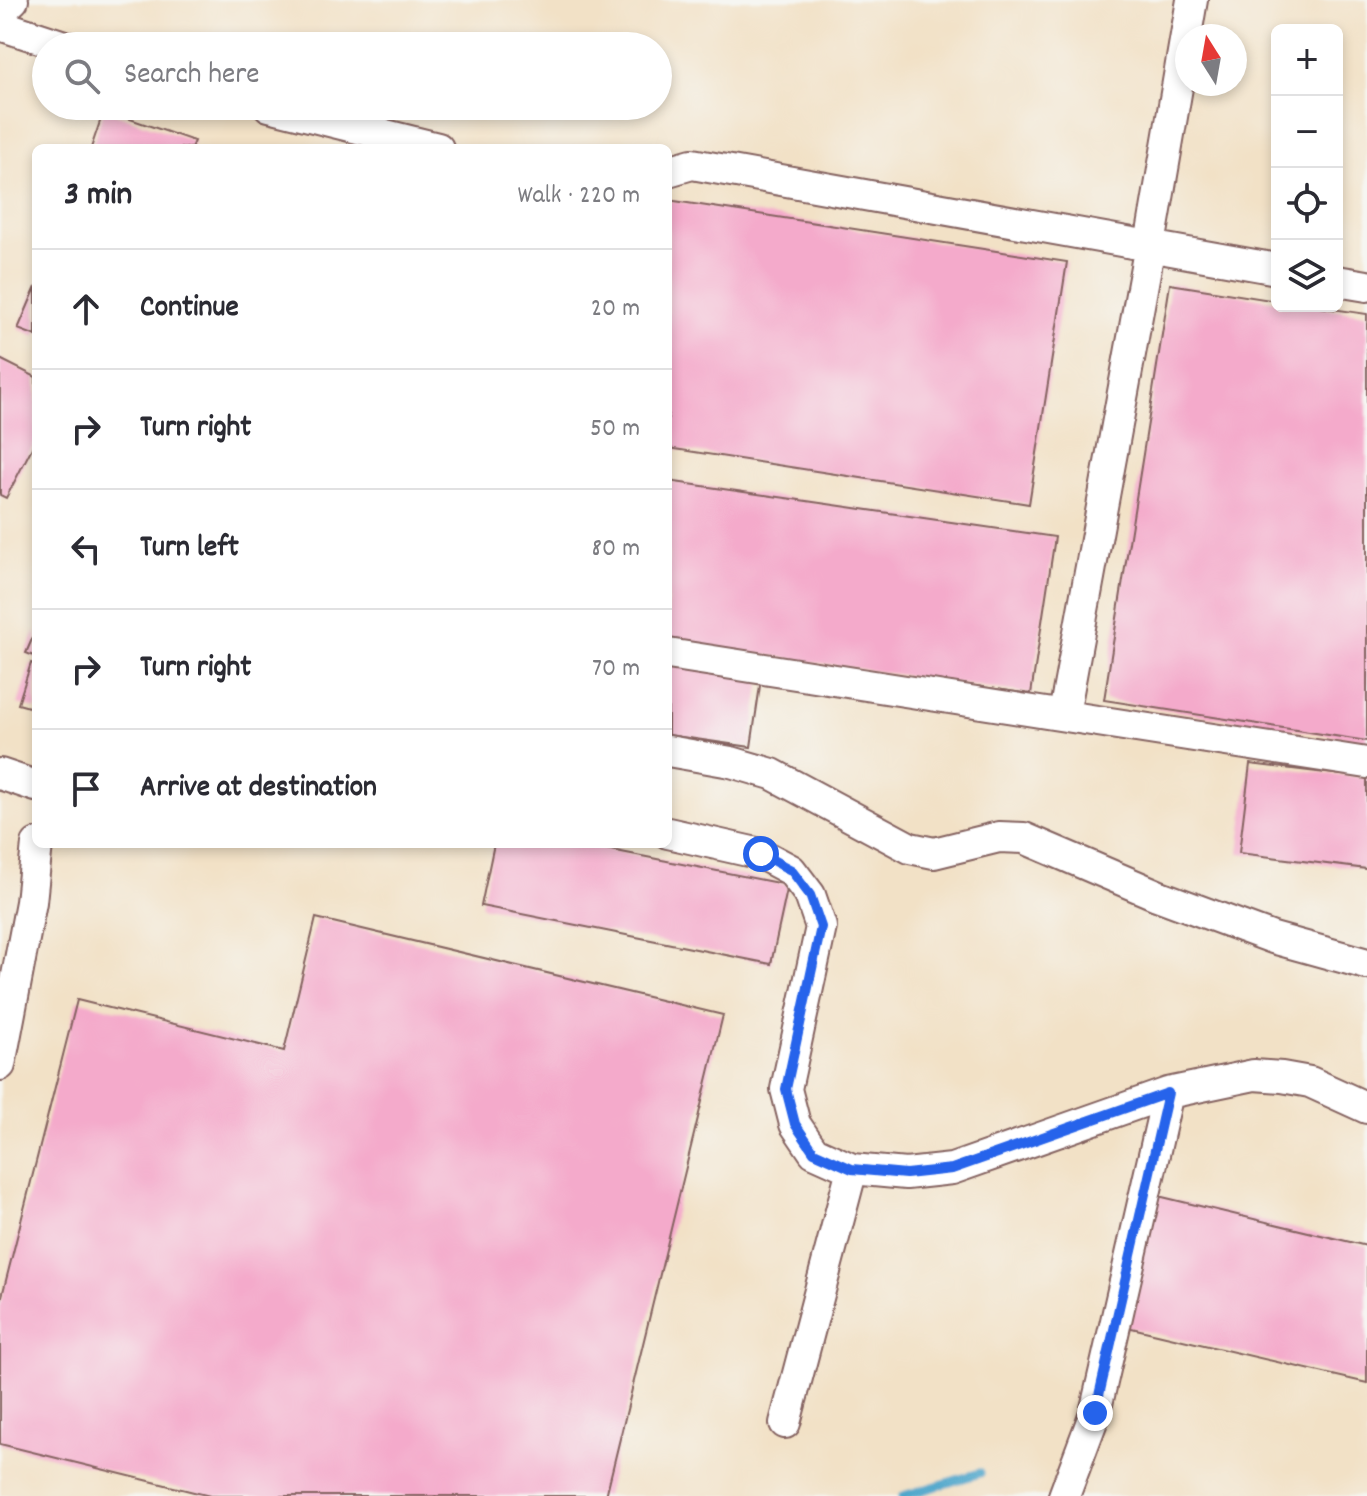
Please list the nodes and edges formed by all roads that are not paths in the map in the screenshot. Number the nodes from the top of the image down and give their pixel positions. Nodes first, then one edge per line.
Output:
1 (13, 0) edge
2 (1192, 0) edge
3 (0, 12) edge
4 (0, 25) edge
5 (32, 36) edge
6 (325, 120) edge
7 (422, 144) edge
8 (672, 170) edge
9 (1150, 245) junction
10 (1271, 268) edge
11 (1343, 282) edge
12 (1367, 286) edge
13 (672, 655) edge
14 (1064, 714) junction
15 (672, 752) edge
16 (1367, 763) edge
17 (0, 774) edge
18 (32, 785) edge
19 (672, 834) edge
20 (37, 848) edge
21 (1367, 964) edge
22 (0, 1065) edge
23 (1168, 1093) junction
24 (1367, 1108) edge
25 (852, 1169) junction
26 (785, 1423) dead end
27 (1066, 1492) edge

1 - 3 street
2 - 9 street
4 - 5 street
6 - 7 street
8 - 9 street
9 - 10 street
9 - 14 street
11 - 12 street
13 - 14 street
14 - 16 street
15 - 21 street
17 - 18 street
19 - 25 street
20 - 22 street
23 - 24 street
23 - 25 street
23 - 27 street
25 - 26 street

